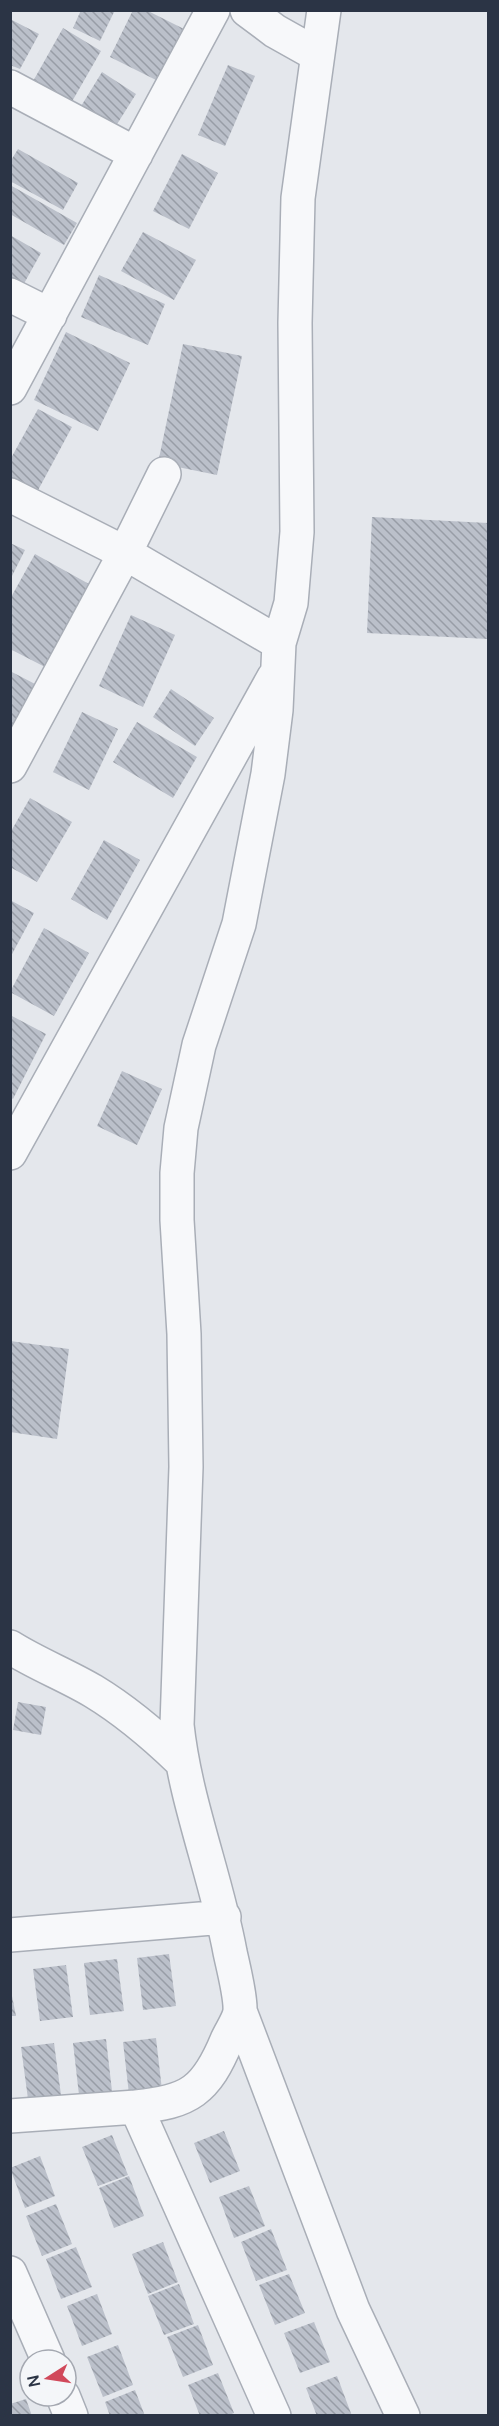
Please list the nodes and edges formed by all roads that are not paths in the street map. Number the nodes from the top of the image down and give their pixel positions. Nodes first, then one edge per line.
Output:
1 (213, 10) edge
2 (247, 10) edge
3 (324, 10) edge
4 (316, 54) junction
5 (10, 87) edge
6 (136, 154) junction
7 (10, 295) edge
8 (50, 315) junction
9 (10, 388) edge
10 (164, 474) dead end
11 (10, 495) edge
12 (125, 553) junction
13 (279, 655) junction
14 (10, 766) edge
15 (10, 1153) edge
16 (10, 1647) edge
17 (181, 1761) junction
18 (224, 1917) junction
19 (10, 1935) edge
20 (240, 2011) junction
21 (136, 2107) junction
22 (10, 2116) edge
23 (13, 2284) edge
24 (42, 2348) edge
25 (274, 2415) edge
26 (403, 2415) edge

1 - 6 street
2 - 4 street
3 - 4 street
4 - 13 street
5 - 6 street
6 - 8 street
7 - 8 street
8 - 9 street
10 - 12 street
11 - 12 street
12 - 13 street
12 - 14 street
13 - 15 street
13 - 17 street
16 - 17 street
17 - 18 street
18 - 19 street
18 - 20 street
20 - 21 street
20 - 26 street
21 - 22 street
21 - 25 street
23 - 24 street

